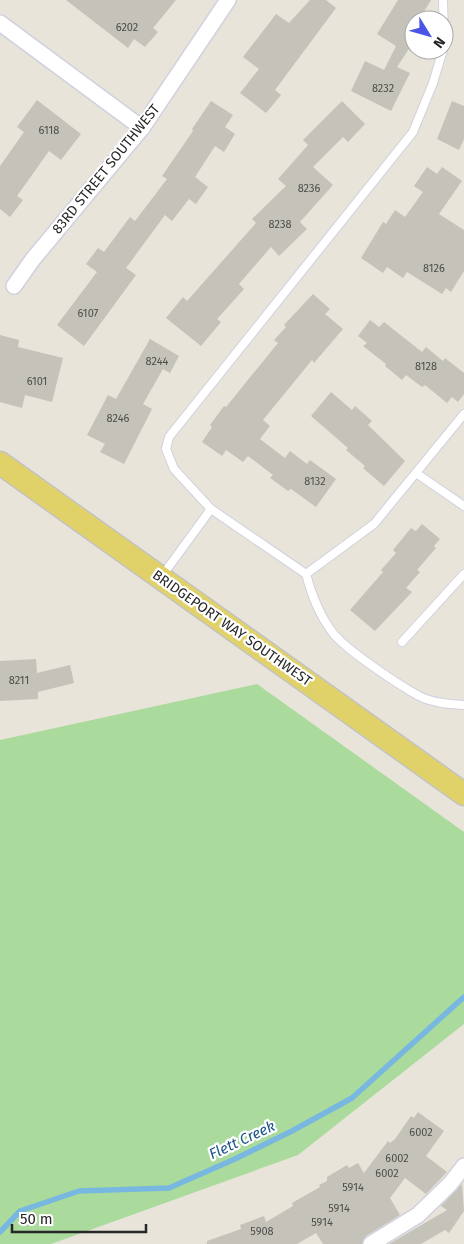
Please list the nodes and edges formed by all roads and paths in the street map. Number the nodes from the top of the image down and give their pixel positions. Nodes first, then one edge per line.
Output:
1 (228, 0) edge
2 (0, 24) edge
3 (440, 60) edge
4 (142, 128) junction
5 (14, 286) dead end
6 (464, 414) edge
7 (0, 463) edge
8 (416, 473) junction
9 (464, 506) edge
10 (211, 508) junction
11 (306, 574) junction
12 (464, 574) edge
13 (160, 577) junction
14 (402, 642) dead end
15 (464, 705) edge
16 (464, 794) edge
17 (464, 1166) edge
18 (371, 1244) edge

1 - 4 street, 83RD STREET SOUTHWEST
2 - 4 street
3 - 10 lane
4 - 5 street, 83RD STREET SOUTHWEST
6 - 8 lane
7 - 13 main road, BRIDGEPORT WAY SOUTHWEST
8 - 9 lane
8 - 11 lane
10 - 11 lane
10 - 13 lane
11 - 15 lane
12 - 14 lane
13 - 16 main road, BRIDGEPORT WAY SOUTHWEST
17 - 18 street

